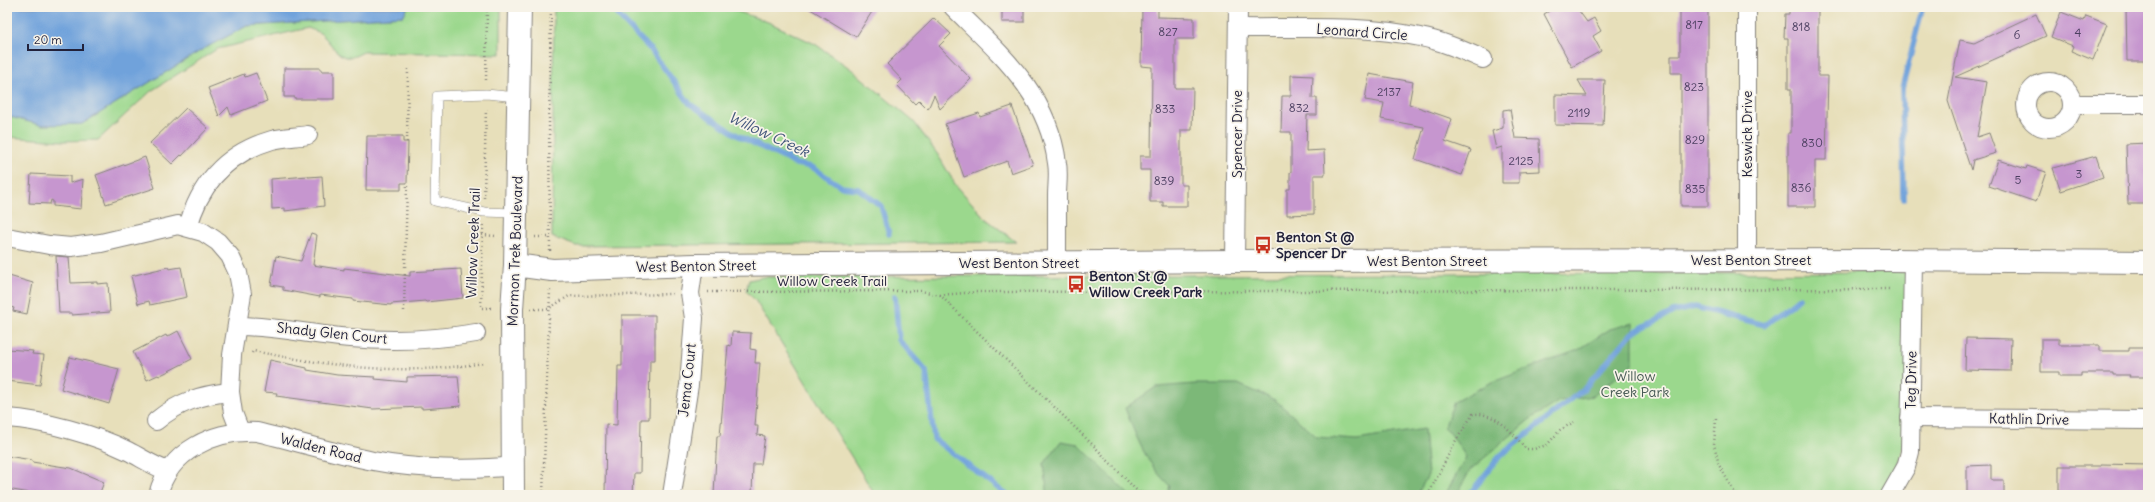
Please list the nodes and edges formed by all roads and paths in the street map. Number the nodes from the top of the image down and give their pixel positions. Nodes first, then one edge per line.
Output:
1 (487, 7) edge
2 (520, 7) edge
3 (953, 7) edge
4 (1238, 7) edge
5 (1747, 7) edge
6 (1238, 28) junction
7 (1483, 58) dead end
8 (408, 66) dead end
9 (486, 94) junction
10 (518, 97) junction
11 (2073, 104) dead end
12 (2148, 104) edge
13 (308, 135) dead end
14 (407, 142) dead end
15 (407, 183) dead end
16 (484, 212) junction
17 (516, 213) junction
18 (188, 227) junction
19 (7, 237) edge
20 (1913, 260) junction
21 (1235, 261) junction
22 (1747, 261) junction
23 (2148, 262) edge
24 (1057, 263) junction
25 (694, 265) junction
26 (515, 266) junction
27 (1891, 289) dead end
28 (690, 293) junction
29 (940, 295) junction
30 (512, 309) junction
31 (404, 311) dead end
32 (236, 326) junction
33 (476, 333) dead end
34 (252, 356) dead end
35 (484, 363) dead end
36 (230, 392) junction
37 (7, 418) edge
38 (1910, 418) junction
39 (1716, 419) dead end
40 (2148, 420) edge
41 (156, 421) dead end
42 (1574, 422) dead end
43 (240, 431) junction
44 (513, 466) junction
45 (168, 472) junction
46 (158, 495) edge
47 (513, 495) edge
48 (672, 495) edge
49 (1141, 495) edge
50 (1428, 495) edge
51 (1736, 495) edge
52 (1890, 495) edge

1 - 9 path, Willow Creek Trail
2 - 10 street, Mormon Trek Boulevard
3 - 24 street
4 - 6 street, Spencer Drive
5 - 22 street, Keswick Drive
6 - 7 street, Leonard Circle
6 - 21 street, Spencer Drive
8 - 14 path
9 - 10 lane
9 - 16 path, Willow Creek Trail
9 - 16 lane
10 - 17 street, Mormon Trek Boulevard
11 - 12 street
13 - 18 street
15 - 31 path
16 - 17 lane
16 - 30 path, Willow Creek Trail
17 - 26 street, Mormon Trek Boulevard
18 - 19 street
18 - 32 street
20 - 22 street, West Benton Street
20 - 23 street, West Benton Street
20 - 38 street, Teg Drive
21 - 22 street, West Benton Street
21 - 24 street, West Benton Street
24 - 25 street, West Benton Street
25 - 26 street, West Benton Street
25 - 28 street, Jema Court
26 - 30 street, Mormon Trek Boulevard
27 - 29 path, Willow Creek Trail
28 - 29 path, Willow Creek Trail
28 - 30 path, Willow Creek Trail
28 - 48 street, Jema Court
29 - 49 path
30 - 44 street, Mormon Trek Boulevard
32 - 33 street, Shady Glen Court
32 - 36 street
34 - 35 path
36 - 41 street
36 - 43 street
37 - 45 street
38 - 40 street, Kathlin Drive
38 - 52 street, Teg Drive
39 - 51 path
42 - 50 path
43 - 44 street, Walden Road
43 - 45 street, Walden Road
44 - 47 street, Mormon Trek Boulevard
45 - 46 street, Walden Road

